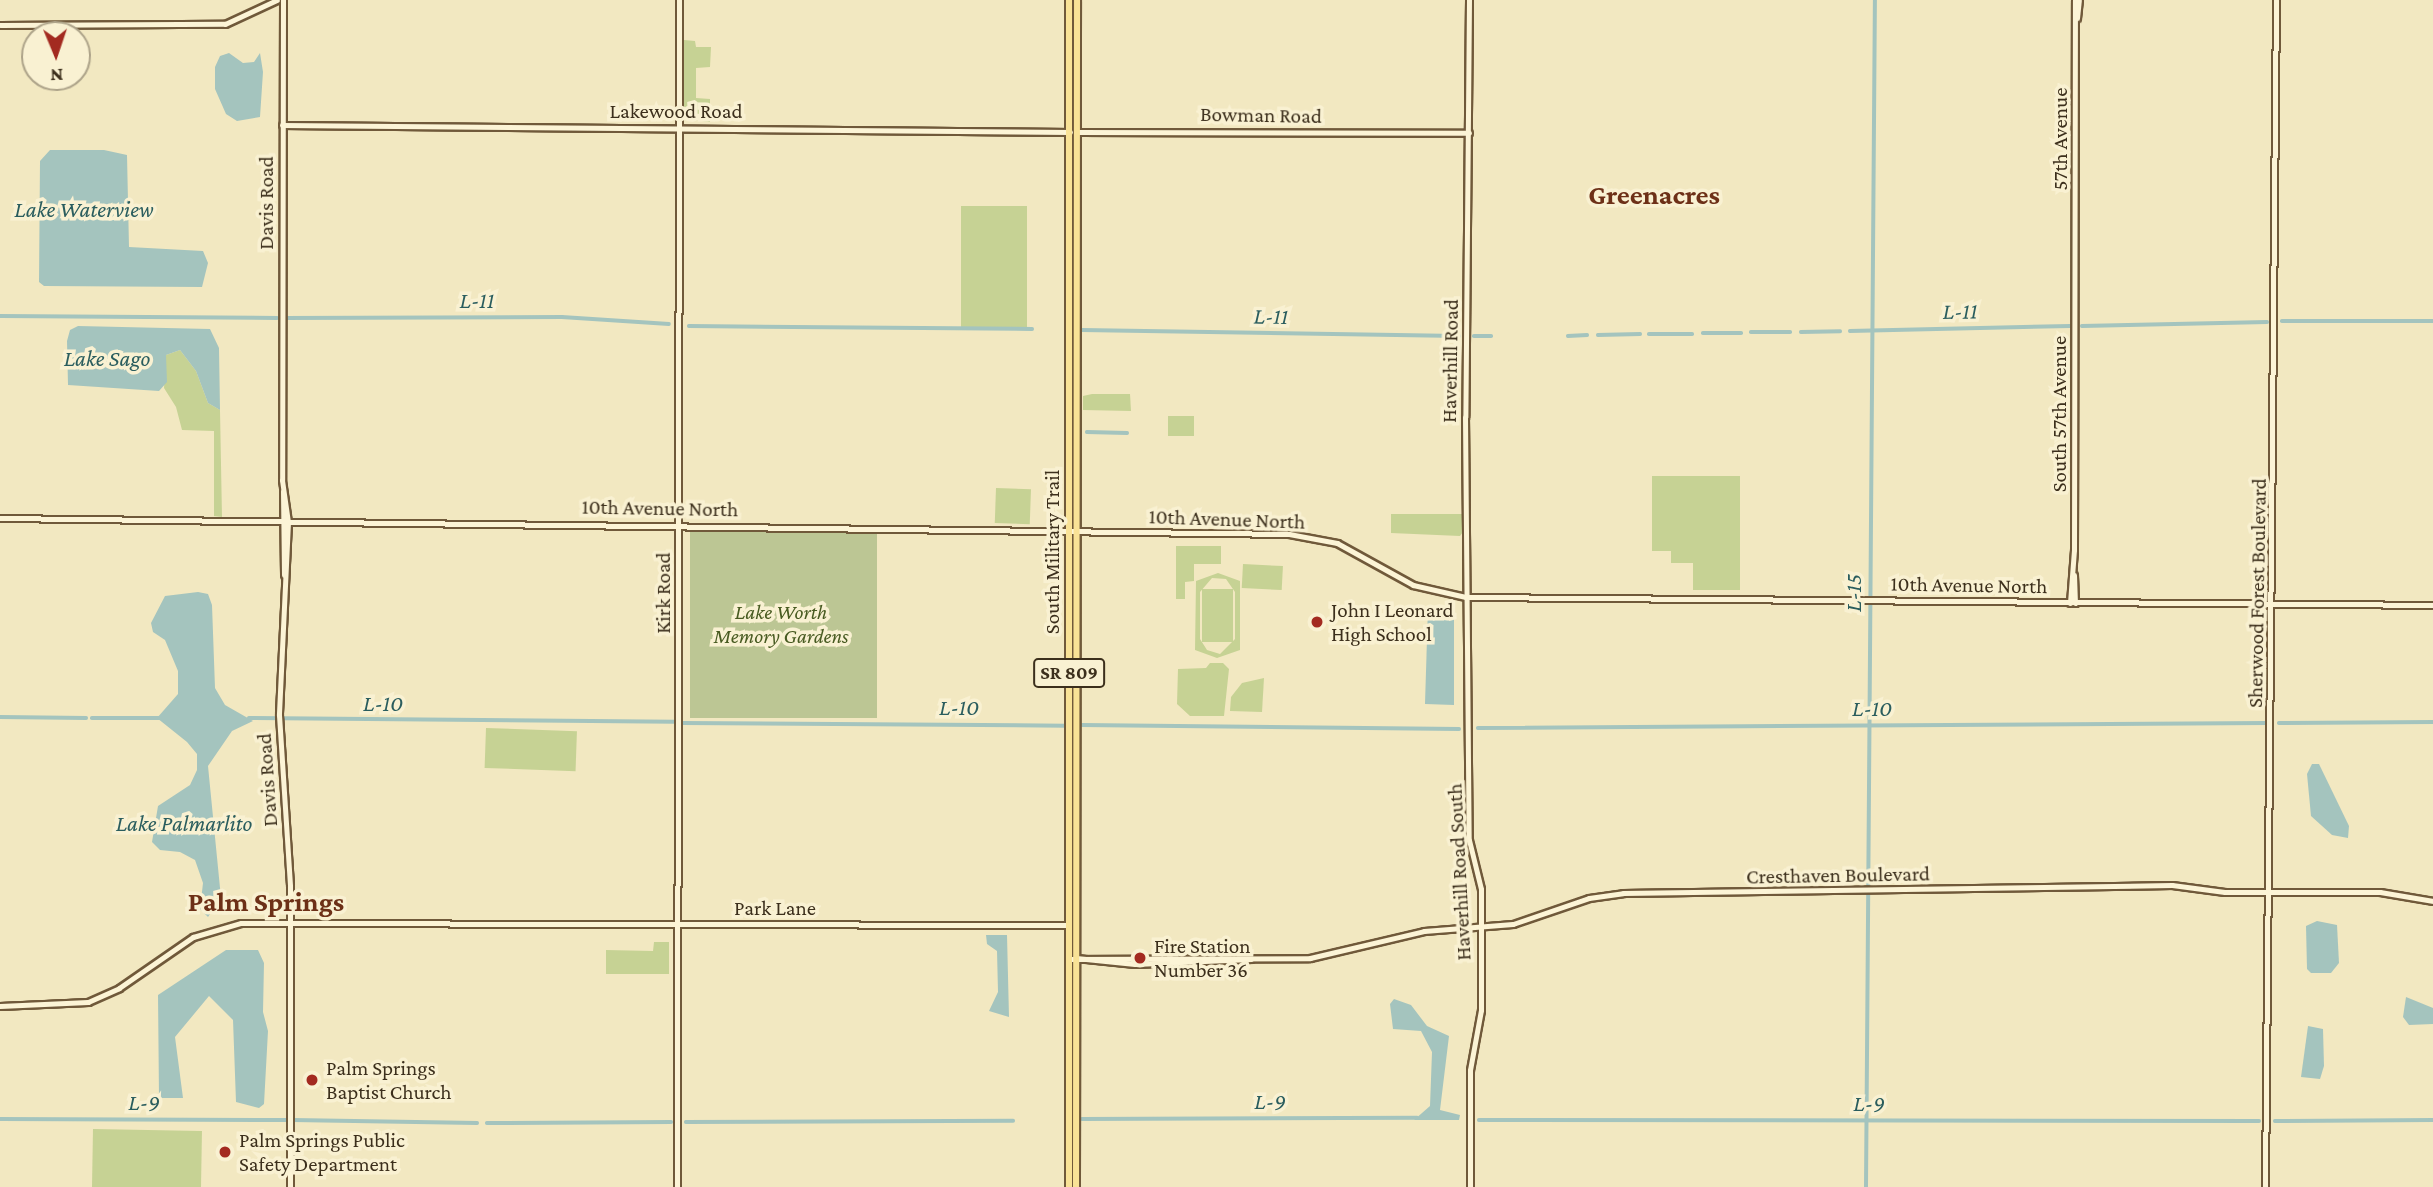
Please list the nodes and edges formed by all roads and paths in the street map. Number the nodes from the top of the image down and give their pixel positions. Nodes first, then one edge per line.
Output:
1 (280, 0) edge
2 (679, 0) edge
3 (1069, 0) edge
4 (1077, 0) edge
5 (1469, 0) edge
6 (2077, 0) edge
7 (2276, 0) edge
8 (0, 25) edge
9 (1070, 28) junction
10 (1077, 80) junction
11 (282, 125) junction
12 (679, 126) junction
13 (1073, 132) junction
14 (1469, 134) junction
15 (1073, 234) junction
16 (2074, 260) joint
17 (2, 521) edge
18 (285, 522) junction
19 (678, 524) junction
20 (1073, 529) junction
21 (1466, 597) junction
22 (2073, 603) junction
23 (2433, 605) edge
24 (2272, 607) junction
25 (1069, 704) junction
26 (1470, 722) joint
27 (1077, 747) junction
28 (1070, 859) junction
29 (1076, 866) junction
30 (2269, 892) junction
31 (2433, 901) edge
32 (291, 923) junction
33 (678, 924) junction
34 (1069, 926) junction
35 (1481, 927) junction
36 (1073, 959) junction
37 (0, 1006) edge
38 (1070, 1062) junction
39 (1077, 1070) junction
40 (1069, 1137) junction
41 (1076, 1148) junction
42 (1069, 1156) junction
43 (1076, 1166) junction
44 (290, 1187) edge
45 (677, 1187) edge
46 (1069, 1187) edge
47 (1076, 1187) edge
48 (1470, 1187) edge
49 (2265, 1187) edge

1 - 8 street
1 - 11 street, Davis Road
2 - 12 street, Kirk Road
3 - 9 main road, South Military Trail / SR 809
4 - 10 main road, South Military Trail / SR 809
5 - 14 street, Haverhill Road
6 - 16 street, 57th Avenue
7 - 24 street, Sherwood Forest Boulevard
9 - 10 main road
9 - 13 main road, South Military Trail / SR 809
10 - 13 main road, South Military Trail / SR 809
11 - 12 street, Lakewood Road
11 - 18 street, Davis Road
12 - 13 street, Lakewood Road
12 - 19 street, Kirk Road
13 - 14 street, Bowman Road
13 - 15 main road, South Military Trail / SR 809
13 - 15 main road, South Military Trail / SR 809
14 - 21 street, Haverhill Road
15 - 20 main road, South Military Trail / SR 809
15 - 20 main road, South Military Trail / SR 809
16 - 22 street, South 57th Avenue
17 - 18 street, 10th Avenue North
18 - 19 street, 10th Avenue North
18 - 32 street, Davis Road
19 - 20 street, 10th Avenue North
19 - 33 street, Kirk Road
20 - 21 street, 10th Avenue North
20 - 25 main road, South Military Trail / SR 809
20 - 27 main road, South Military Trail / SR 809
21 - 22 street, 10th Avenue North
21 - 26 street, Haverhill Road
22 - 24 street, 10th Avenue North
23 - 24 street, 10th Avenue North
24 - 30 street, Sherwood Forest Boulevard
25 - 27 main road
25 - 28 main road, South Military Trail / SR 809
26 - 35 street, Haverhill Road South
27 - 29 main road, South Military Trail / SR 809
28 - 29 main road
28 - 34 main road, South Military Trail / SR 809
29 - 36 main road, South Military Trail / SR 809
30 - 31 street, Cresthaven Boulevard
30 - 35 street, Cresthaven Boulevard
30 - 49 street, Sherwood Forest Boulevard
32 - 33 street, Park Lane
32 - 37 street, Park Lane
32 - 44 street, Davis Road
33 - 34 street, Park Lane
33 - 45 street, Kirk Road
34 - 36 main road, South Military Trail / SR 809
35 - 36 street, Cresthaven Boulevard
35 - 48 street, Haverhill Road South
36 - 38 main road, South Military Trail / SR 809
36 - 39 main road, South Military Trail / SR 809
38 - 39 main road
38 - 40 main road, South Military Trail / SR 809
39 - 41 main road, South Military Trail / SR 809
40 - 41 main road
40 - 42 main road, South Military Trail / SR 809
41 - 43 main road, South Military Trail / SR 809
42 - 43 main road
42 - 46 main road, South Military Trail / SR 809
43 - 47 main road, South Military Trail / SR 809

